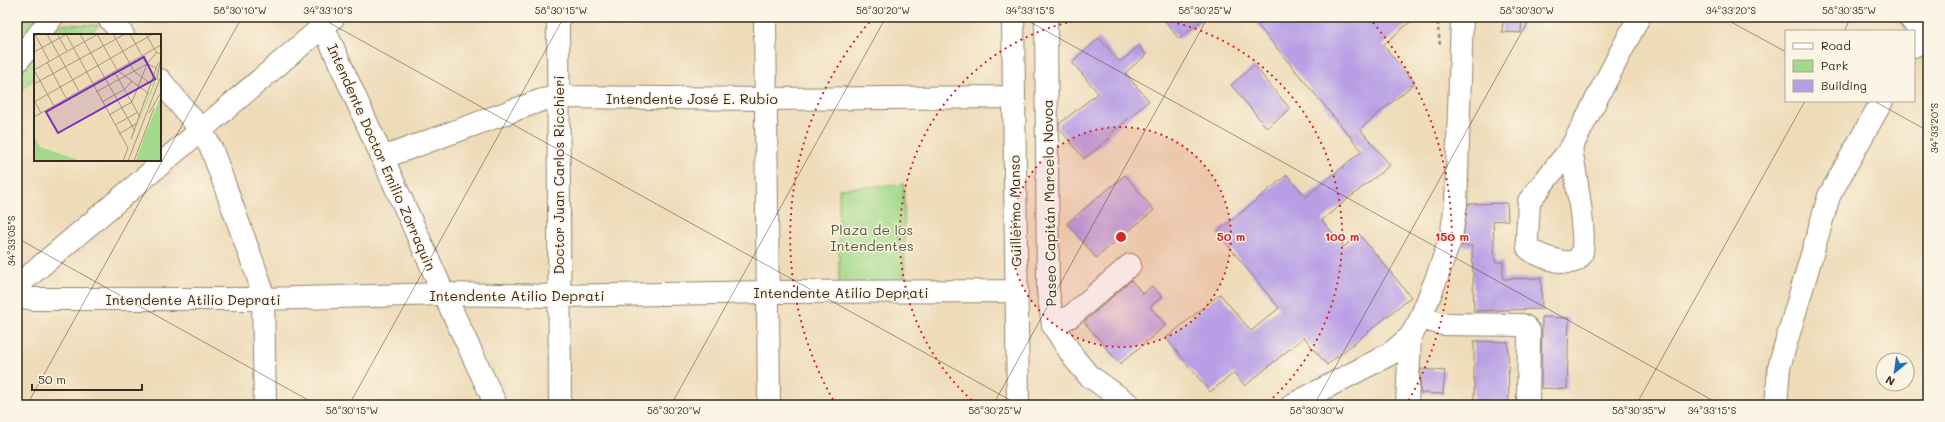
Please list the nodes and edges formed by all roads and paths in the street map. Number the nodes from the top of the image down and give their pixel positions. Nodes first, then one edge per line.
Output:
1 (52, 17) edge
2 (108, 17) edge
3 (558, 17) edge
4 (765, 17) edge
5 (1013, 17) edge
6 (1046, 17) edge
7 (1437, 17) edge
8 (1462, 17) edge
9 (1639, 17) edge
10 (1909, 17) edge
11 (326, 20) edge
12 (39, 34) edge
13 (122, 34) edge
14 (34, 40) edge
15 (1915, 44) edge
16 (1440, 45) dead end
17 (17, 62) edge
18 (161, 81) edge
19 (558, 97) junction
20 (1013, 97) junction
21 (765, 99) junction
22 (1881, 102) edge
23 (201, 130) junction
24 (1571, 148) junction
25 (382, 158) junction
26 (1130, 265) dead end
27 (17, 286) edge
28 (1017, 291) junction
29 (768, 292) junction
30 (444, 294) junction
31 (17, 296) edge
32 (558, 296) junction
33 (263, 299) junction
34 (1421, 318) junction
35 (1053, 325) junction
36 (1410, 337) junction
37 (266, 405) edge
38 (496, 405) edge
39 (560, 405) edge
40 (768, 405) edge
41 (1018, 405) edge
42 (1130, 405) edge
43 (1292, 405) edge
44 (1407, 405) edge
45 (1528, 405) edge
46 (1776, 405) edge

1 - 12 street
2 - 13 street
3 - 19 street, Doctor Juan Carlos Ricchieri
4 - 21 street
5 - 20 street, Guillermo Manso
6 - 35 street, Paseo Capitán Marcelo Novoa
7 - 16 path
8 - 34 street
9 - 24 street
10 - 15 street
11 - 23 street
11 - 25 street, Intendente Doctor Emilio Zorraquin
14 - 17 street
18 - 23 street
19 - 21 street, Intendente José E. Rubio
19 - 25 street, Intendente José E. Rubio
19 - 32 street, Doctor Juan Carlos Ricchieri
20 - 21 street, Intendente José E. Rubio
20 - 28 street, Guillermo Manso
21 - 29 street
22 - 46 street
23 - 27 street
23 - 33 street
24 - 24 street
25 - 30 street, Intendente Doctor Emilio Zorraquin
26 - 35 street
28 - 29 street, Intendente Atilio Deprati
28 - 41 street, Guillermo Manso
29 - 32 street, Intendente Atilio Deprati
29 - 40 street
30 - 32 street, Intendente Atilio Deprati
30 - 33 street, Intendente Atilio Deprati
30 - 38 street, Intendente Doctor Emilio Zorraquin
31 - 33 street, Intendente Atilio Deprati
32 - 39 street, Doctor Juan Carlos Ricchieri
33 - 37 street
34 - 36 street
34 - 45 street
35 - 42 street, Paseo Capitán Marcelo Novoa
36 - 43 street
36 - 44 street

